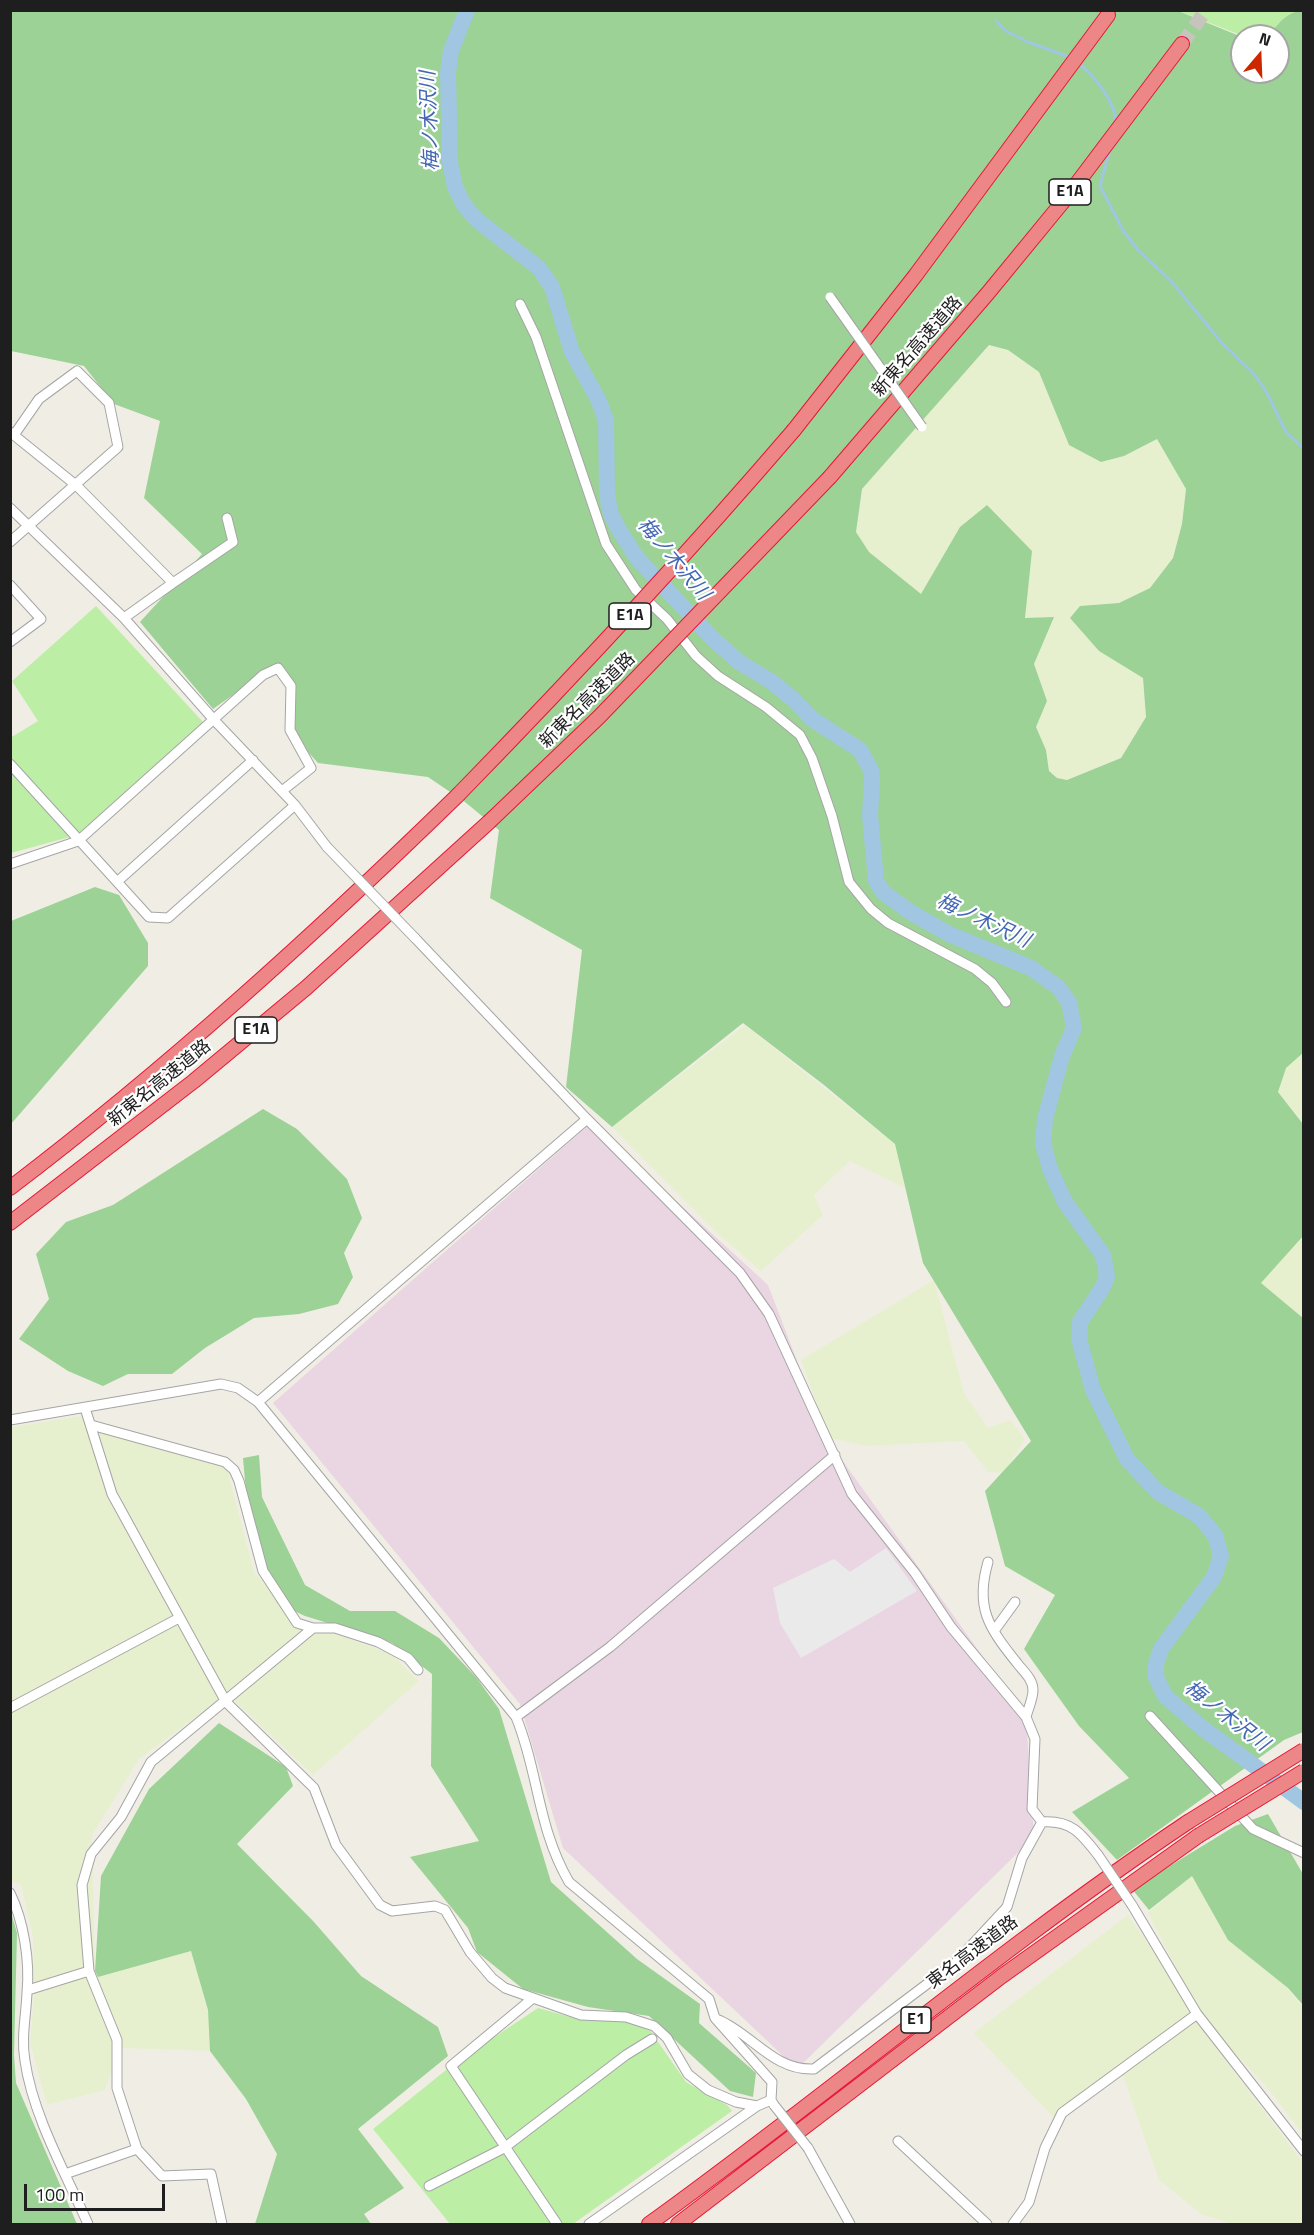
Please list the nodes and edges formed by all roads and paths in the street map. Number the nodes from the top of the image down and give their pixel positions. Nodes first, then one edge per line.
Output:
1 (1108, 15) dead end
2 (1182, 44) tunnel mouth
3 (830, 297) dead end
4 (520, 304) dead end
5 (922, 427) dead end
6 (12, 434) edge
7 (77, 486) junction
8 (10, 508) edge
9 (227, 518) dead end
10 (28, 526) junction
11 (10, 542) edge
12 (172, 583) junction
13 (10, 585) edge
14 (124, 618) junction
15 (10, 642) edge
16 (215, 721) junction
17 (253, 760) junction
18 (10, 764) edge
19 (282, 791) junction
20 (295, 805) junction
21 (78, 841) junction
22 (10, 864) edge
23 (118, 881) junction
24 (1006, 1002) dead end
25 (587, 1119) junction
26 (10, 1188) edge
27 (10, 1223) edge
28 (258, 1402) junction
29 (85, 1408) junction
30 (10, 1420) edge
31 (91, 1425) junction
32 (835, 1455) junction
33 (988, 1562) dead end
34 (1015, 1602) dead end
35 (179, 1618) junction
36 (313, 1629) junction
37 (994, 1631) junction
38 (418, 1670) dead end
39 (226, 1702) junction
40 (10, 1708) edge
41 (1150, 1716) dead end
42 (516, 1717) junction
43 (1026, 1717) junction
44 (1304, 1750) edge
45 (1304, 1771) edge
46 (1042, 1822) junction
47 (1304, 1853) edge
48 (10, 1893) edge
49 (89, 1971) junction
50 (28, 1990) junction
51 (533, 1998) junction
52 (1197, 2014) junction
53 (715, 2018) junction
54 (652, 2039) dead end
55 (773, 2102) junction
56 (757, 2106) junction
57 (898, 2141) dead end
58 (504, 2148) junction
59 (137, 2149) junction
60 (1304, 2151) edge
61 (65, 2174) junction
62 (429, 2186) dead end
63 (88, 2224) edge
64 (222, 2224) edge
65 (557, 2224) edge
66 (589, 2224) edge
67 (649, 2224) edge
68 (678, 2224) edge
69 (850, 2224) edge
70 (987, 2224) edge
71 (1014, 2224) edge

1 - 26 highway, 新東名高速道路 / E1A, bridge
2 - 27 highway, 新東名高速道路 / E1A, bridge
3 - 5 street, bridge
4 - 24 street
6 - 7 street
6 - 7 street
7 - 10 street
7 - 12 street
8 - 10 street
9 - 12 street
10 - 11 street
10 - 14 street
12 - 14 street
13 - 15 street
14 - 16 street
16 - 17 street
16 - 19 street
16 - 21 street
17 - 19 street
17 - 23 street
18 - 21 street
19 - 20 street
20 - 23 street
20 - 25 street, bridge
21 - 22 street
21 - 23 street
25 - 28 street
25 - 32 street
28 - 29 street
28 - 42 street
29 - 30 street
29 - 31 street
31 - 35 street
31 - 36 street
32 - 42 street
32 - 43 street
33 - 37 street
34 - 37 street
35 - 39 street
35 - 40 street
36 - 38 street
36 - 39 street
37 - 43 street
39 - 49 street
39 - 51 street
41 - 47 street
42 - 53 street
43 - 46 street
44 - 67 highway, 東名高速道路 / E1, bridge
45 - 68 highway, 東名高速道路 / E1, bridge
46 - 52 street, bridge
46 - 53 street
48 - 50 street
49 - 50 street
49 - 59 street
50 - 61 street
51 - 56 street
51 - 58 street
52 - 60 street
52 - 71 street
53 - 55 street
54 - 58 street
55 - 56 street
55 - 69 street, bridge
56 - 66 street
57 - 70 street
58 - 62 street
58 - 65 street
59 - 61 street
59 - 64 street
61 - 63 street

